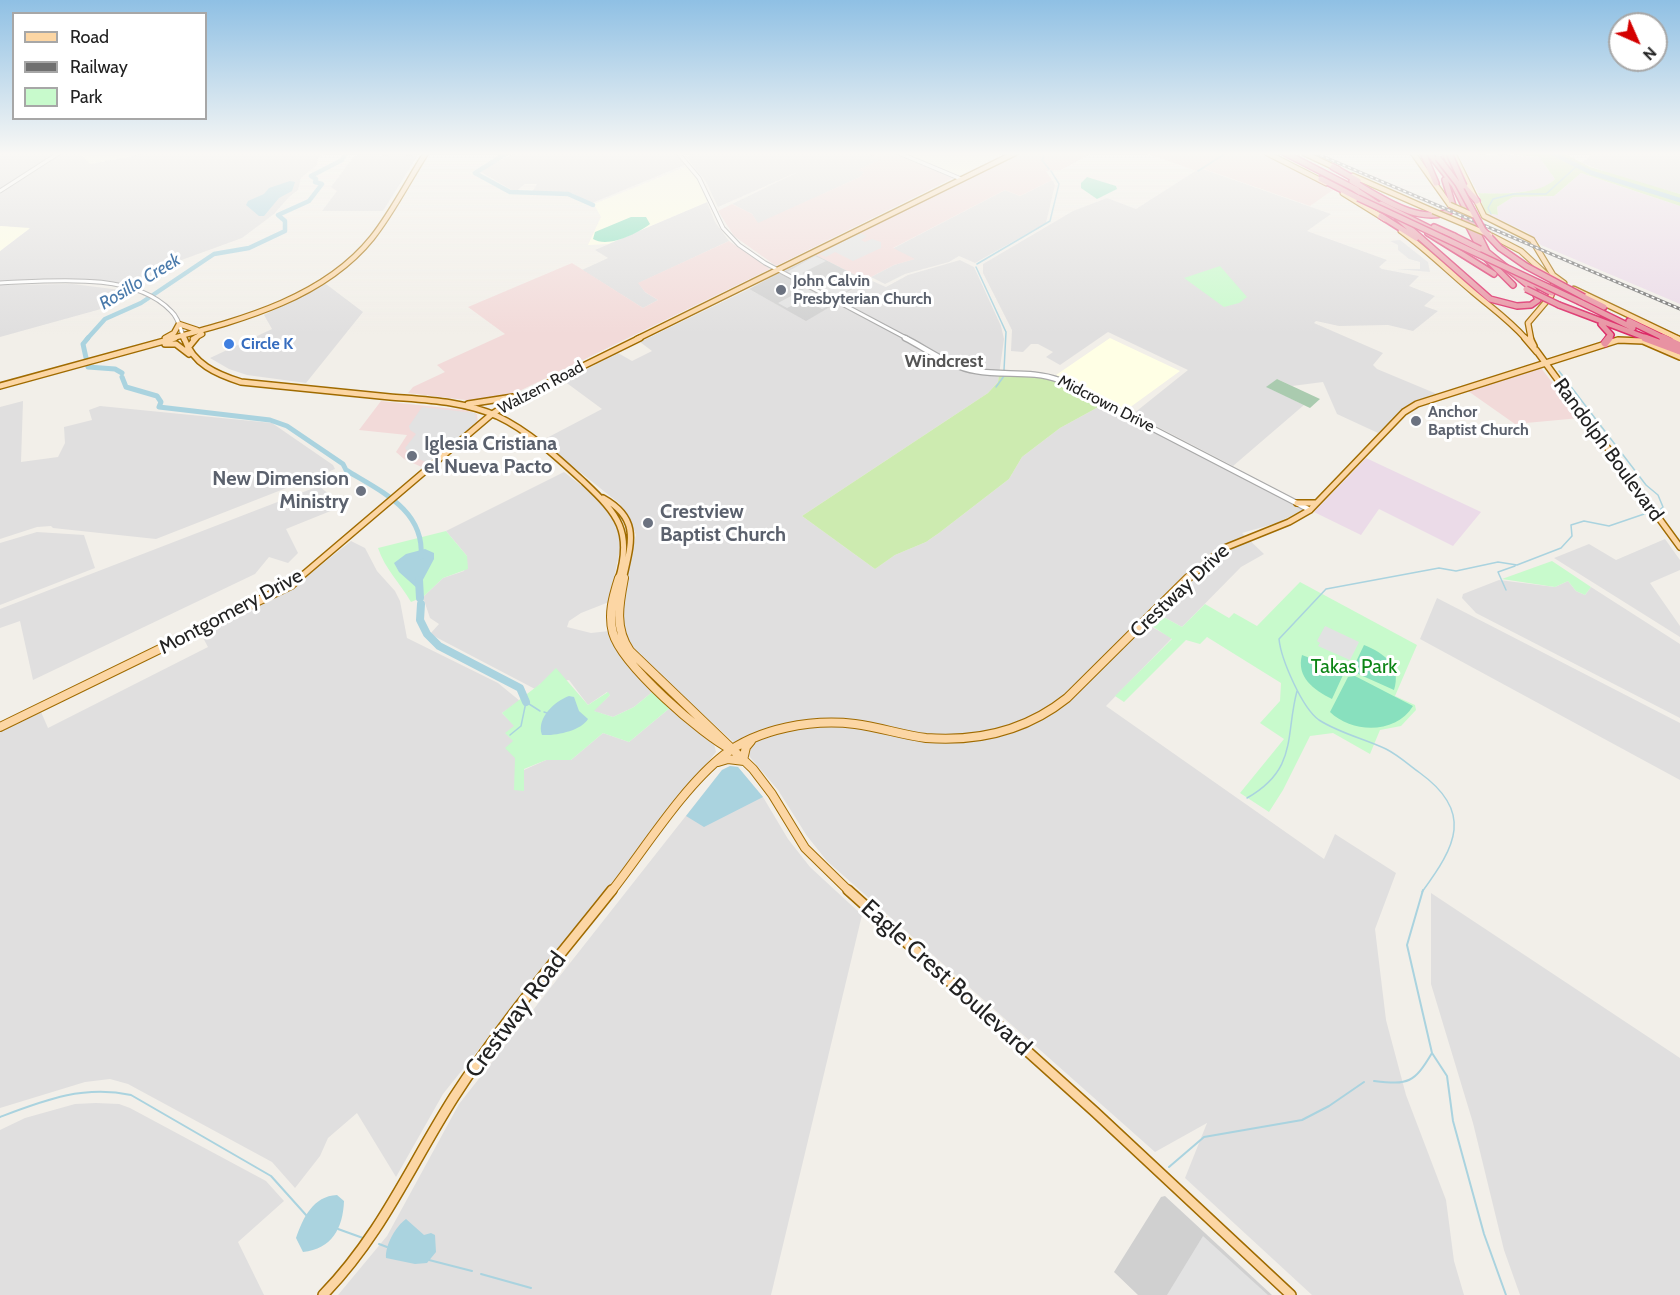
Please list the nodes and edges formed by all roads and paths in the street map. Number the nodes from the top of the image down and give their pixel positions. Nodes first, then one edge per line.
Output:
1 (388, 213) edge
2 (717, 213) edge
3 (891, 213) edge
4 (1377, 213) edge
5 (1391, 213) edge
6 (1391, 213) edge
7 (1397, 213) edge
8 (1406, 213) edge
9 (1425, 213) edge
10 (1439, 213) edge
11 (1446, 213) edge
12 (1462, 213) edge
13 (1468, 213) edge
14 (1469, 213) edge
15 (1474, 213) edge
16 (1475, 213) edge
17 (1475, 213) edge
18 (1381, 216) junction
19 (1484, 216) joint
20 (1501, 224) junction
21 (1473, 225) junction
22 (1424, 229) junction
23 (1451, 237) junction
24 (1479, 237) junction
25 (1445, 258) junction
26 (1487, 260) junction
27 (777, 269) junction
28 (1540, 269) junction
29 (1554, 280) junction
30 (0, 283) edge
31 (1564, 283) junction
32 (1513, 285) junction
33 (1524, 290) junction
34 (1553, 291) junction
35 (1581, 299) junction
36 (1595, 299) junction
37 (1557, 306) junction
38 (1529, 322) junction
39 (179, 324) junction
40 (1601, 324) junction
41 (1515, 325) junction
42 (218, 327) junction
43 (183, 336) junction
44 (1666, 339) joint
45 (1680, 340) edge
46 (1642, 341) junction
47 (1605, 343) junction
48 (148, 346) junction
49 (1680, 346) edge
50 (187, 348) junction
51 (1536, 351) junction
52 (1680, 351) edge
53 (191, 355) junction
54 (1680, 357) edge
55 (1554, 358) junction
56 (1544, 363) junction
57 (0, 386) edge
58 (527, 393) junction
59 (462, 404) junction
60 (506, 405) junction
61 (480, 409) junction
62 (492, 414) junction
63 (504, 420) junction
64 (480, 425) junction
65 (603, 498) junction
66 (1318, 502) junction
67 (1297, 503) junction
68 (1310, 510) junction
69 (1680, 547) edge
70 (0, 727) edge
71 (715, 739) junction
72 (725, 740) junction
73 (752, 740) junction
74 (732, 750) junction
75 (744, 761) junction
76 (715, 764) junction
77 (322, 1295) edge
78 (1291, 1295) edge

1 - 42 main road
2 - 27 street, Midcrown Drive
3 - 27 main road, Walzem Road
4 - 18 main road, Randolph Boulevard
5 - 22 highway, bridge
6 - 25 highway
7 - 22 highway
8 - 23 highway
9 - 11 highway
10 - 28 main road, bridge
12 - 26 highway
13 - 21 highway
14 - 21 highway
15 - 35 highway, bridge
16 - 19 main road
17 - 20 main road
18 - 25 highway
18 - 41 main road, Randolph Boulevard
19 - 20 main road
20 - 31 main road
21 - 24 highway
22 - 23 highway
22 - 32 highway, bridge
22 - 35 highway, bridge
23 - 35 highway, bridge
24 - 25 highway
24 - 34 highway
26 - 32 highway
26 - 33 highway
27 - 58 main road, Walzem Road
27 - 67 street, Midcrown Drive
28 - 29 main road
28 - 31 main road
29 - 34 main road
29 - 36 main road
30 - 39 street
31 - 36 main road
32 - 33 highway
33 - 37 highway, bridge
34 - 38 main road
35 - 44 highway
35 - 52 highway
36 - 45 main road
37 - 40 highway
37 - 52 highway
38 - 41 main road
38 - 51 main road
39 - 42 main road
39 - 43 street
39 - 48 main road
40 - 46 highway
40 - 47 highway
41 - 51 main road, Randolph Boulevard
42 - 43 main road
42 - 50 main road
43 - 48 main road
43 - 50 main road, Walzem Road
44 - 49 highway
46 - 47 main road, Crestway Drive
46 - 54 main road
47 - 55 main road, Crestway Drive
48 - 53 main road
48 - 57 main road
50 - 53 main road, Walzem Road
51 - 55 main road
51 - 56 main road, Randolph Boulevard
53 - 59 main road, Walzem Road
55 - 56 main road, Crestway Drive
56 - 66 main road, Crestway Drive
56 - 69 main road, Randolph Boulevard
58 - 59 main road
58 - 60 main road, Walzem Road
59 - 61 main road, Walzem Road
60 - 62 main road, Walzem Road
60 - 63 main road
61 - 62 main road, Walzem Road
61 - 64 main road
62 - 63 main road, Eagle Crest Boulevard
62 - 64 main road, Montgomery Drive
63 - 64 main road
63 - 65 main road, Eagle Crest Boulevard
64 - 70 main road, Montgomery Drive
65 - 71 main road, Eagle Crest Boulevard
65 - 72 main road, Eagle Crest Boulevard
66 - 67 main road
66 - 68 main road, Crestway Drive
67 - 68 street, Midcrown Drive
68 - 73 main road, Crestway Drive
71 - 74 main road, Eagle Crest Boulevard
71 - 76 main road
72 - 73 main road
72 - 74 main road, Eagle Crest Boulevard
73 - 74 main road, Crestway Drive
73 - 75 main road
74 - 75 main road, Eagle Crest Boulevard
74 - 76 main road, Crestway Road
75 - 76 main road
75 - 78 main road, Eagle Crest Boulevard
76 - 77 main road, Crestway Road

